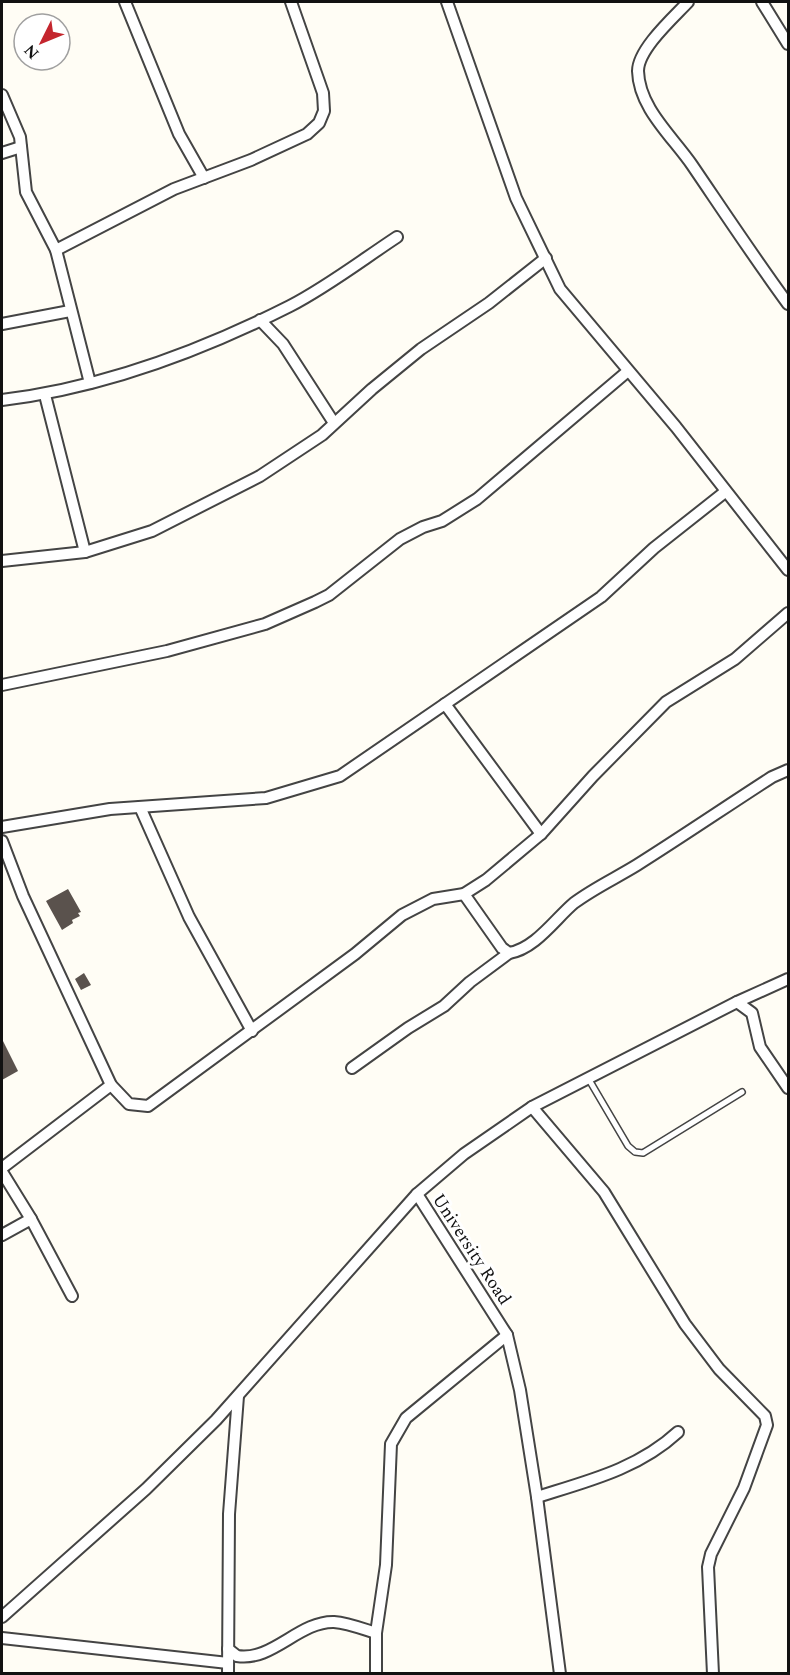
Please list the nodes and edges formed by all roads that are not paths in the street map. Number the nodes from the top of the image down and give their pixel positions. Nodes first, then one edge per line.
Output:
1 (125, 2) edge
2 (291, 2) edge
3 (447, 2) edge
4 (688, 2) edge
5 (762, 2) edge
6 (789, 44) edge
7 (2, 95) edge
8 (21, 147) junction
9 (2, 153) edge
10 (204, 178) junction
11 (396, 237) dead end
12 (56, 250) junction
13 (546, 258) junction
14 (789, 304) edge
15 (70, 311) junction
16 (260, 320) junction
17 (2, 324) edge
18 (628, 371) junction
19 (90, 383) junction
20 (45, 395) junction
21 (2, 400) edge
22 (334, 423) junction
23 (725, 492) junction
24 (85, 552) junction
25 (2, 561) edge
26 (789, 570) edge
27 (789, 612) edge
28 (2, 685) edge
29 (445, 704) junction
30 (789, 770) edge
31 (140, 807) junction
32 (2, 827) edge
33 (541, 834) junction
34 (2, 841) edge
35 (464, 894) junction
36 (509, 952) junction
37 (789, 979) edge
38 (737, 1002) junction
39 (252, 1031) junction
40 (352, 1068) dead end
41 (588, 1077) junction
42 (111, 1085) junction
43 (789, 1088) edge
44 (742, 1092) dead end
45 (532, 1107) junction
46 (2, 1170) edge
47 (417, 1194) junction
48 (31, 1219) junction
49 (2, 1235) edge
50 (72, 1296) dead end
51 (507, 1335) junction
52 (238, 1395) junction
53 (678, 1432) dead end
54 (537, 1497) junction
55 (2, 1617) edge
56 (376, 1633) junction
57 (2, 1638) edge
58 (228, 1649) junction
59 (228, 1668) edge
60 (376, 1674) edge
61 (560, 1674) edge
62 (713, 1674) edge

1 - 10 street
2 - 10 street
3 - 13 street
4 - 14 street
5 - 6 street
7 - 8 street
8 - 9 street
8 - 12 street
10 - 12 street
11 - 16 street
12 - 15 street
13 - 18 street
13 - 22 street
15 - 17 street
15 - 19 street
16 - 19 street
16 - 22 street
18 - 23 street
18 - 28 street
19 - 20 street
20 - 21 street
20 - 24 street
22 - 24 street
23 - 26 street
23 - 29 street
24 - 25 street
27 - 33 street
29 - 31 street
29 - 33 street
30 - 36 street
31 - 32 street
31 - 39 street
33 - 35 street
34 - 42 street
35 - 36 street
35 - 39 street
36 - 40 street
37 - 38 street, University Road
38 - 41 street, University Road
38 - 43 street
39 - 42 street
41 - 44 lane
41 - 45 street, University Road
42 - 46 street
45 - 47 street, University Road
45 - 62 street
46 - 48 street
47 - 51 street, University Road
47 - 52 street
48 - 49 street
48 - 50 street
51 - 54 street, University Road
51 - 56 street
52 - 55 street
52 - 58 street
53 - 54 street
54 - 61 street, University Road
56 - 58 street
56 - 60 street
57 - 59 street
58 - 59 street

